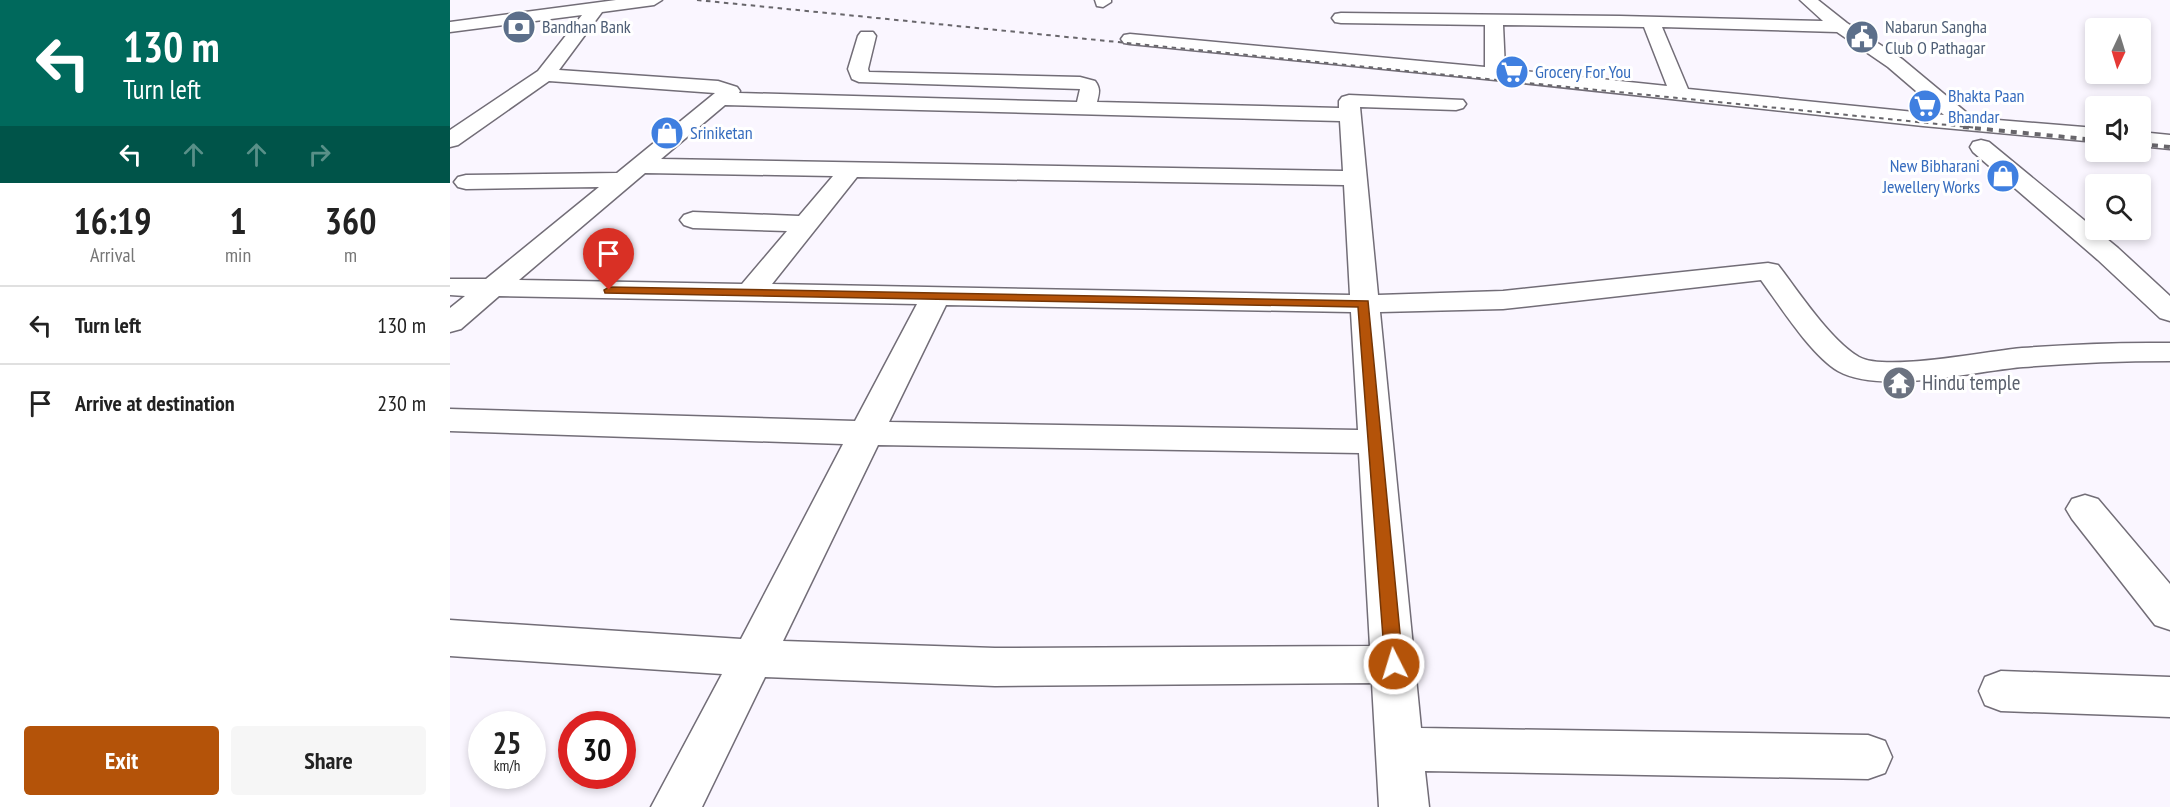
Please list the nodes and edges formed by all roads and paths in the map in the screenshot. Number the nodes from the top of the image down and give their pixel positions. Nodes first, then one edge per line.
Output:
1 (654, 0) edge
2 (1334, 0) edge
3 (1458, 0) edge
4 (1808, 0) edge
5 (597, 7) junction
6 (1465, 19) junction
7 (1494, 20) junction
8 (1651, 22) junction
9 (450, 27) edge
10 (1841, 27) junction
11 (867, 36) dead end
12 (1342, 37) junction
13 (1130, 39) dead end
14 (1495, 74) junction
15 (545, 75) junction
16 (1680, 93) junction
17 (722, 99) junction
18 (1456, 104) dead end
19 (1085, 110) junction
20 (1350, 115) junction
21 (1965, 122) junction
22 (2085, 134) edge
23 (450, 140) edge
24 (2151, 140) edge
25 (2170, 142) edge
26 (1981, 147) dead end
27 (852, 168) junction
28 (629, 173) junction
29 (1355, 178) junction
30 (466, 183) dead end
31 (693, 220) dead end
32 (807, 224) junction
33 (450, 287) edge
34 (492, 288) junction
35 (750, 293) junction
36 (936, 296) junction
37 (1364, 304) junction
38 (2166, 305) edge
39 (450, 323) edge
40 (2170, 352) edge
41 (450, 420) edge
42 (865, 433) junction
43 (1376, 442) junction
44 (2085, 509) dead end
45 (2170, 613) edge
46 (450, 638) edge
47 (754, 658) junction
48 (1394, 664) junction
49 (2001, 691) dead end
50 (2170, 697) edge
51 (1399, 749) junction
52 (1868, 757) dead end
53 (676, 807) edge
54 (1404, 807) edge

1 - 5 street
2 - 12 street
3 - 6 street
4 - 10 street
5 - 9 street
5 - 15 street
6 - 7 street
6 - 12 street
7 - 8 street
7 - 14 street
8 - 10 street
8 - 16 street
10 - 21 street
11 - 19 street
12 - 13 street
12 - 14 street
14 - 16 street
15 - 17 street
15 - 23 street
16 - 21 street
17 - 19 street
17 - 28 street
18 - 20 street
19 - 20 street
20 - 29 street
21 - 22 street
24 - 25 street
26 - 38 street
27 - 28 street
27 - 29 street
27 - 32 street
28 - 30 street
28 - 34 street
29 - 37 street
31 - 32 street
32 - 35 street
33 - 34 street
34 - 35 street
34 - 39 street
35 - 36 street
36 - 37 street
36 - 42 street
37 - 40 street
37 - 43 street
41 - 42 street
42 - 43 street
42 - 47 street
43 - 48 street
44 - 45 street
46 - 47 street
47 - 48 street
47 - 53 street
48 - 51 street
49 - 50 street
51 - 52 street
51 - 54 street

